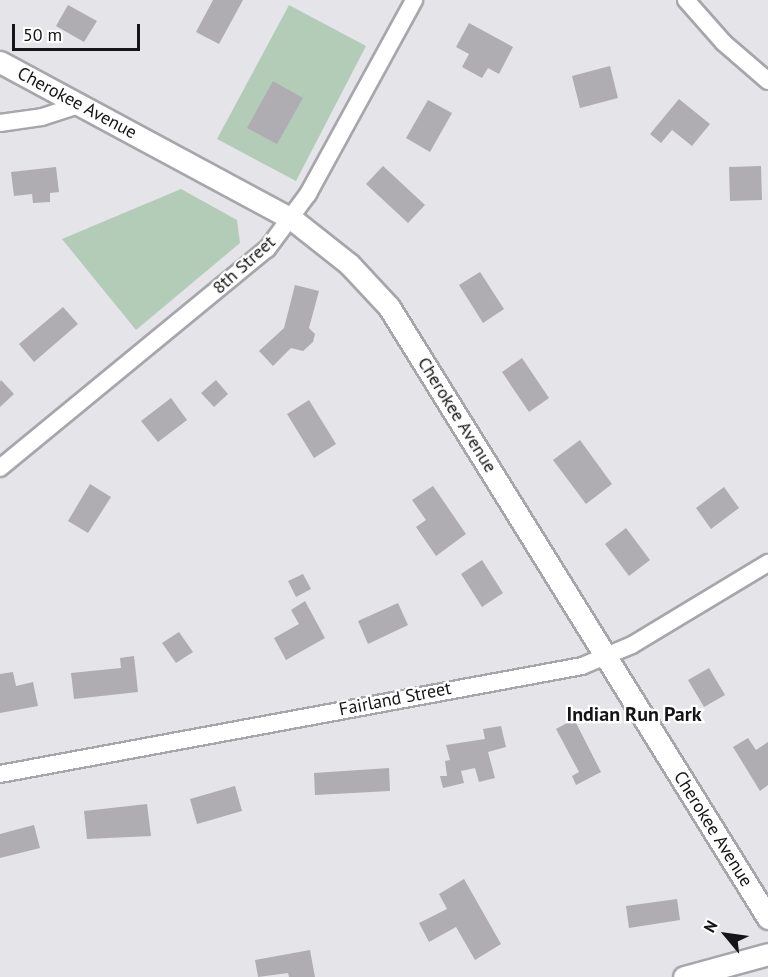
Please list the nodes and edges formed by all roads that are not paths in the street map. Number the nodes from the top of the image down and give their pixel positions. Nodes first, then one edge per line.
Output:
1 (414, 0) edge
2 (686, 0) edge
3 (0, 62) edge
4 (768, 81) edge
5 (80, 105) junction
6 (0, 123) edge
7 (292, 219) junction
8 (0, 468) edge
9 (768, 563) edge
10 (606, 658) junction
11 (0, 774) edge
12 (768, 918) edge
13 (768, 954) edge
14 (684, 977) edge

1 - 7 street, 8th Street
2 - 4 street
3 - 5 street, Cherokee Avenue
5 - 6 street
5 - 7 street, Cherokee Avenue
7 - 8 street, 8th Street
7 - 10 street, Cherokee Avenue
9 - 10 street, Fairland Street
10 - 11 street, Fairland Street
10 - 12 street, Cherokee Avenue
13 - 14 street

